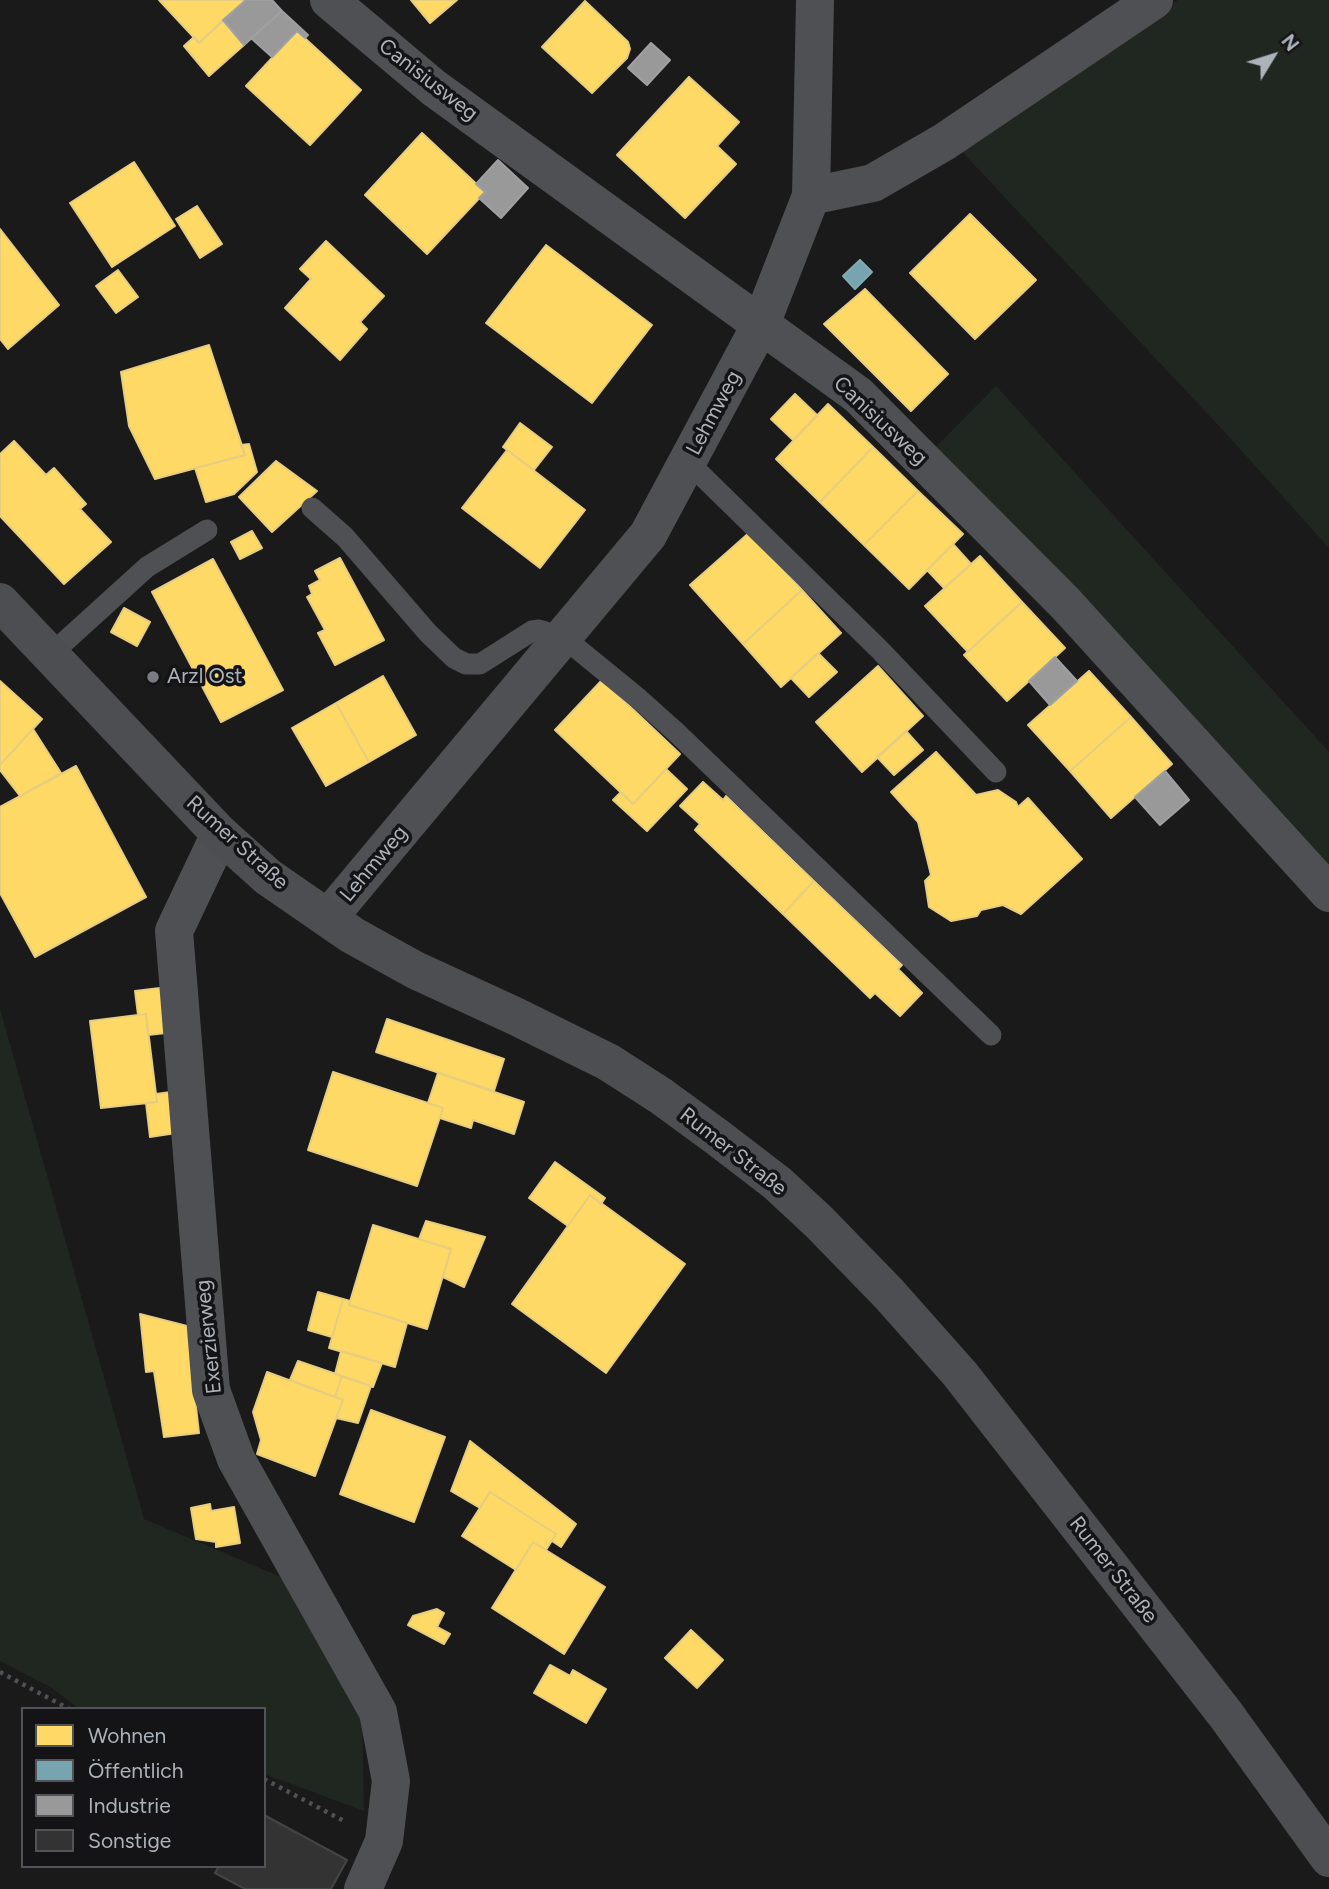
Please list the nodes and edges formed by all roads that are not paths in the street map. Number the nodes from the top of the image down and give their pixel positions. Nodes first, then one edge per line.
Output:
1 (329, 0) edge
2 (814, 0) edge
3 (1154, 0) edge
4 (811, 195) junction
5 (761, 324) junction
6 (688, 462) junction
7 (312, 508) dead end
8 (207, 530) dead end
9 (0, 602) edge
10 (563, 637) junction
11 (50, 655) junction
12 (996, 772) dead end
13 (220, 834) junction
14 (1329, 893) edge
15 (328, 918) junction
16 (991, 1035) dead end
17 (1329, 1857) edge
18 (363, 1889) edge

1 - 5 street, Canisiusweg
2 - 4 street
3 - 4 street
4 - 5 street, Lehmweg
5 - 6 street, Lehmweg
5 - 14 street, Canisiusweg
6 - 10 street, Lehmweg
6 - 12 lane
7 - 10 lane
8 - 11 lane
9 - 11 main road, Rumer Straße
10 - 15 street, Lehmweg
10 - 16 lane
11 - 13 main road, Rumer Straße
13 - 15 main road, Rumer Straße
13 - 18 street, Exerzierweg
15 - 17 main road, Rumer Straße

